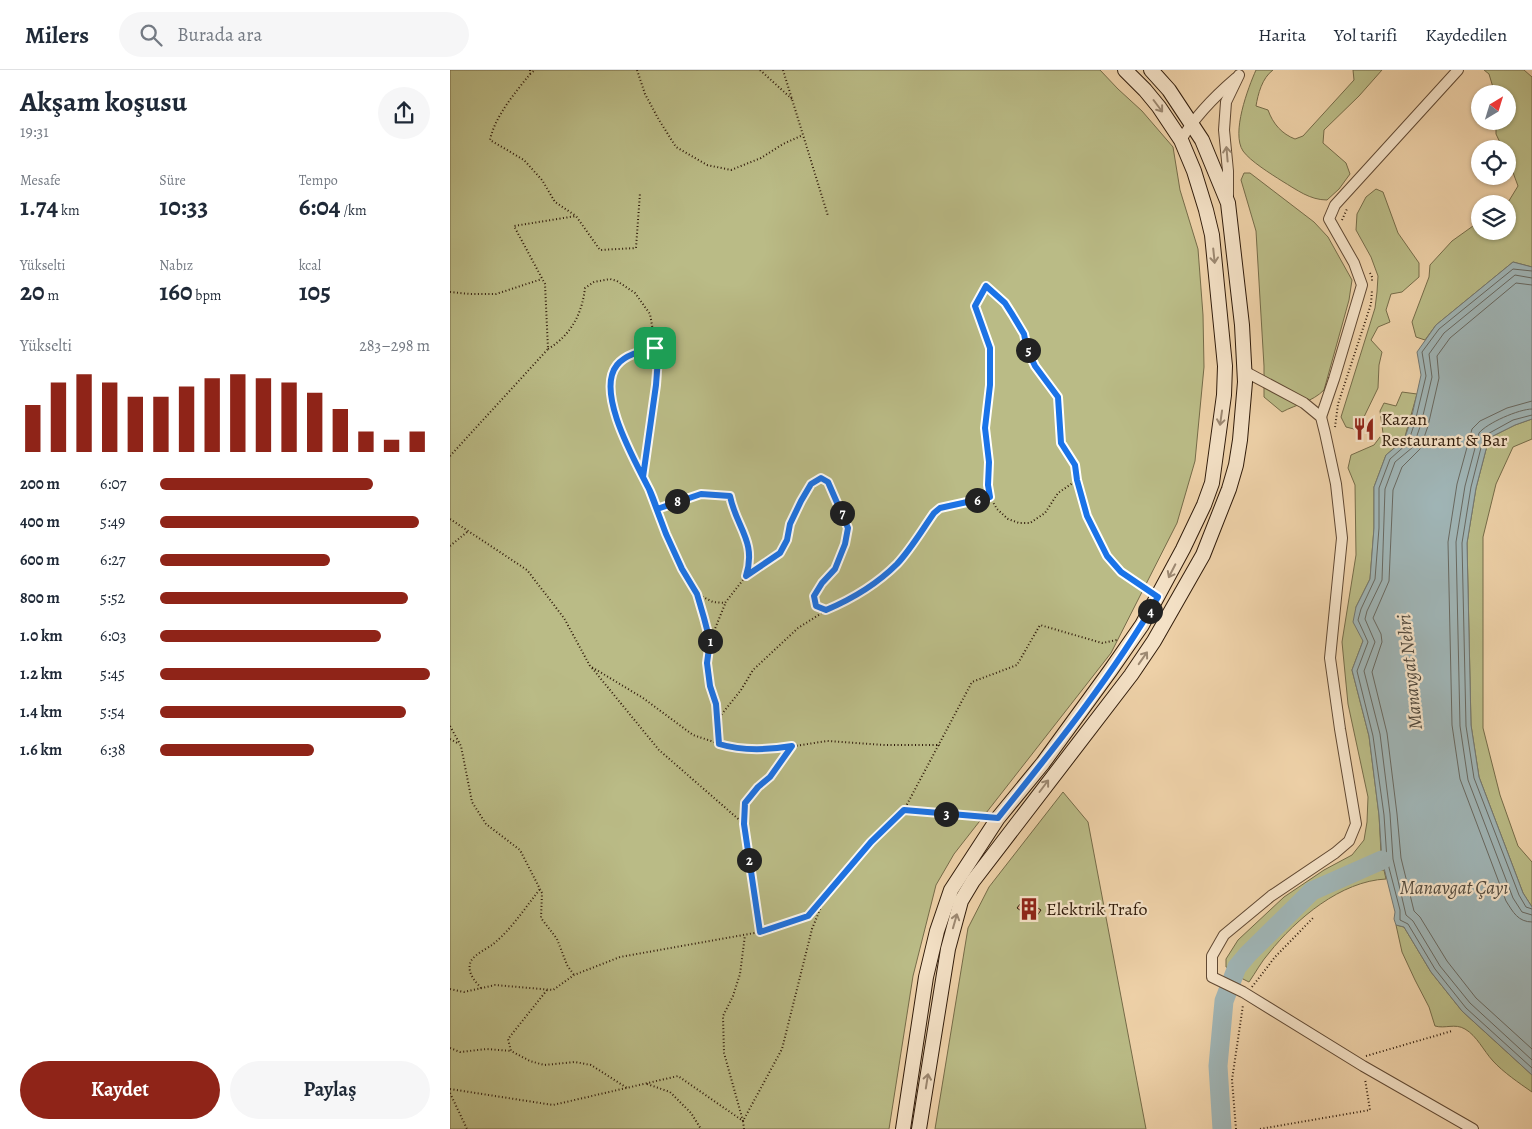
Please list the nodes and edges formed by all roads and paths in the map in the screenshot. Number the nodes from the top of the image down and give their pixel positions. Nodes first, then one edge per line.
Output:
1 (530, 70) edge
2 (535, 70) edge
3 (637, 70) edge
4 (760, 70) edge
5 (783, 70) edge
6 (1125, 70) edge
7 (1151, 70) edge
8 (1458, 70) edge
9 (1242, 73) edge
10 (530, 74) junction
11 (792, 100) junction
12 (1191, 122) junction
13 (803, 135) junction
14 (1181, 140) junction
15 (640, 193) dead end
16 (1228, 203) junction
17 (576, 216) junction
18 (828, 216) dead end
19 (542, 279) junction
20 (450, 292) edge
21 (655, 348) junction
22 (548, 350) junction
23 (1244, 371) junction
24 (1321, 417) junction
25 (450, 456) edge
26 (643, 477) junction
27 (1077, 480) junction
28 (990, 497) junction
29 (657, 509) junction
30 (450, 519) edge
31 (468, 531) junction
32 (450, 546) edge
33 (746, 576) junction
34 (697, 594) junction
35 (1158, 597) junction
36 (726, 603) junction
37 (826, 610) junction
38 (1134, 637) junction
39 (710, 641) junction
40 (590, 666) junction
41 (717, 720) junction
42 (450, 726) edge
43 (450, 738) edge
44 (719, 744) junction
45 (940, 745) junction
46 (461, 746) junction
47 (792, 746) junction
48 (904, 810) junction
49 (998, 818) junction
50 (744, 824) junction
51 (540, 889) junction
52 (826, 893) junction
53 (1313, 918) dead end
54 (760, 932) junction
55 (745, 935) junction
56 (574, 975) junction
57 (481, 988) junction
58 (450, 989) edge
59 (547, 990) junction
60 (1245, 994) junction
61 (1452, 1031) dead end
62 (450, 1048) edge
63 (511, 1051) junction
64 (1363, 1066) junction
65 (646, 1084) junction
66 (627, 1088) junction
67 (450, 1089) edge
68 (450, 1094) edge
69 (743, 1121) junction
70 (467, 1129) edge
71 (701, 1129) edge
72 (744, 1129) edge
73 (903, 1129) edge
74 (919, 1129) edge
75 (1236, 1129) edge
76 (1260, 1129) edge
77 (1473, 1129) edge

1 - 10 path
2 - 10 path
3 - 13 path
4 - 11 path
5 - 11 path
6 -> 14 main road
7 - 12 main road
8 - 24 street
9 - 12 street
16 -> 9 street
10 - 17 path
11 - 13 path
12 - 14 street
12 - 16 main road
13 - 18 path
14 -> 35 main road
15 - 17 path
16 - 23 main road
17 - 19 path
19 - 20 path
19 - 22 path
21 - 22 path
21 - 26 path
21 - 26 path
22 - 25 path
23 - 24 street
74 -> 23 main road
24 - 60 street
26 - 29 path
27 - 28 path
27 - 28 path
27 - 35 path
28 - 37 path
29 - 33 path
29 - 34 path
30 - 31 path
31 - 32 path
31 - 40 path
33 - 36 path
33 - 37 path
34 - 36 path
34 - 39 path
35 - 38 main road
36 - 39 path
37 - 41 path
38 - 45 path
38 - 49 main road
39 - 41 path
40 - 44 path
40 - 50 path
41 - 44 path
42 - 46 path
43 - 46 path
44 - 47 path
45 - 47 path
45 - 48 path
46 - 51 path
47 - 50 path
48 - 49 path
48 - 52 path
49 - 73 main road
50 - 54 path
51 - 56 path
51 - 57 path
52 - 54 path
52 - 69 path
53 - 60 path
54 - 55 path
55 - 56 path
55 - 69 path
56 - 59 path
57 - 58 path
57 - 59 path
59 - 63 path
60 - 64 street
60 - 75 path
61 - 64 path
62 - 63 path
63 - 66 path
64 - 76 path
64 - 77 street
65 - 66 path
65 - 69 path
65 - 71 path
66 - 67 path
68 - 70 path
69 - 72 path

